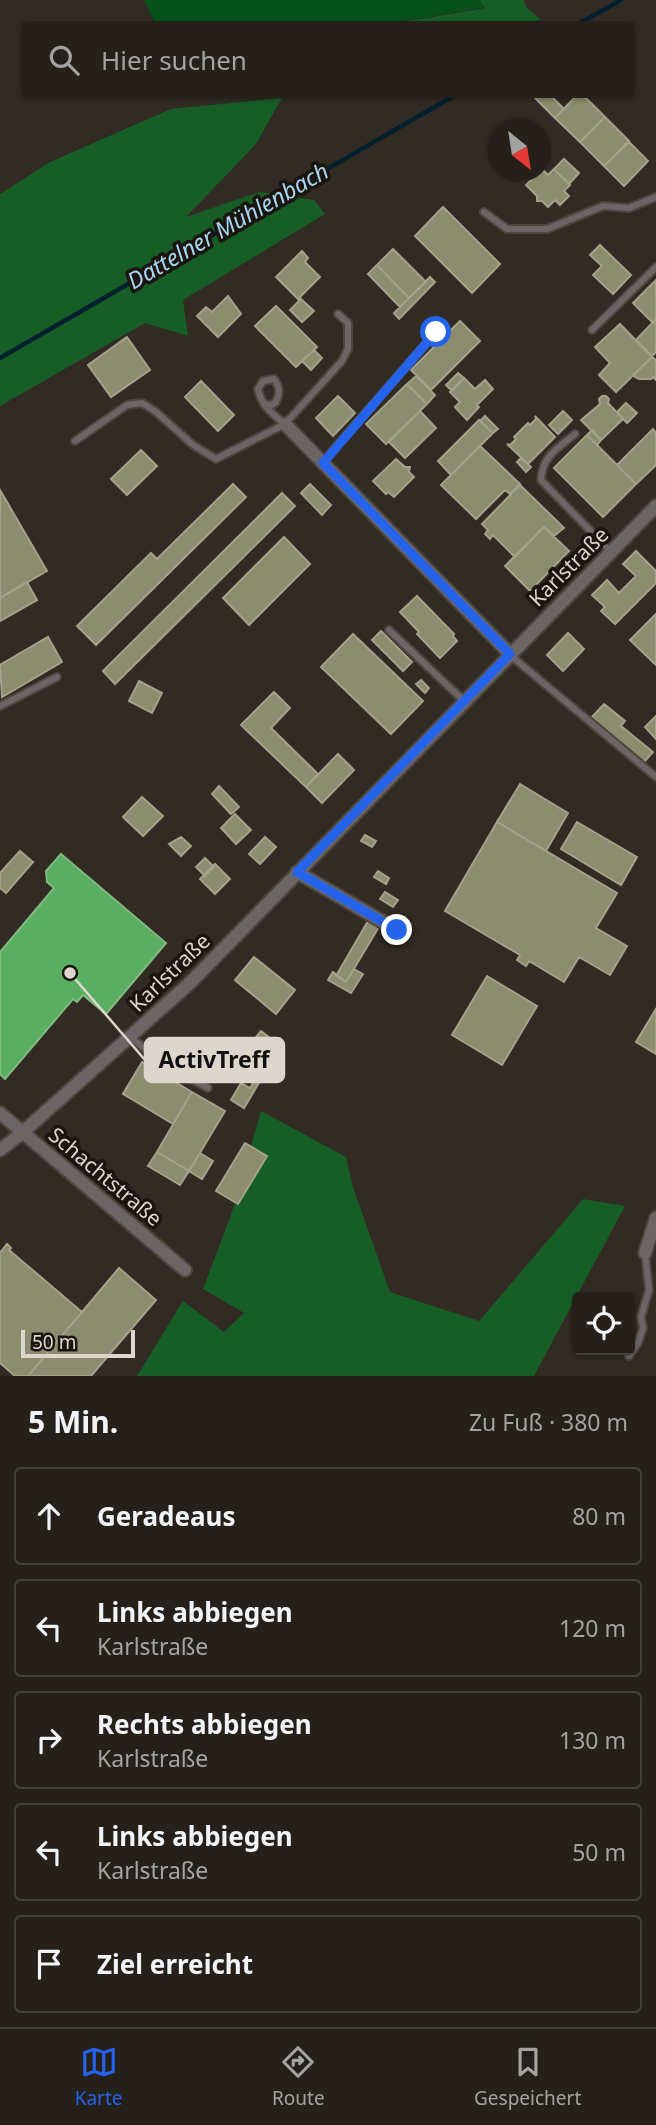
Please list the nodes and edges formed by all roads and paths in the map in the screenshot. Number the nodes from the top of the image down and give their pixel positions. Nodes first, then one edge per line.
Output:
1 (656, 197) edge
2 (484, 212) dead end
3 (656, 267) edge
4 (338, 314) dead end
5 (592, 330) dead end
6 (436, 332) dead end
7 (264, 404) dead end
8 (285, 424) junction
9 (575, 434) dead end
10 (75, 441) dead end
11 (323, 463) junction
12 (656, 506) edge
13 (611, 552) junction
14 (389, 630) dead end
15 (510, 654) junction
16 (57, 677) dead end
17 (464, 701) junction
18 (0, 706) edge
19 (656, 777) edge
20 (297, 872) junction
21 (397, 930) dead end
22 (130, 1037) junction
23 (208, 1088) dead end
24 (0, 1113) edge
25 (23, 1132) junction
26 (0, 1150) edge
27 (656, 1218) edge
28 (645, 1253) joint
29 (186, 1270) dead end
30 (629, 1356) dead end

1 - 2 lane
3 - 5 lane
4 - 8 lane
6 - 11 lane
7 - 8 lane
8 - 10 lane
8 - 11 street
9 - 13 lane
11 - 15 street
12 - 13 street, Karlstraße
13 - 15 street, Karlstraße
14 - 17 lane
15 - 17 street, Karlstraße
15 - 19 lane
16 - 18 lane
17 - 20 street, Karlstraße
20 - 21 street
20 - 22 street, Karlstraße
22 - 23 lane
22 - 25 street, Karlstraße
24 - 25 street, Schachtstraße
25 - 26 street, Karlstraße
25 - 29 street, Schachtstraße
27 - 28 street
28 - 30 lane

